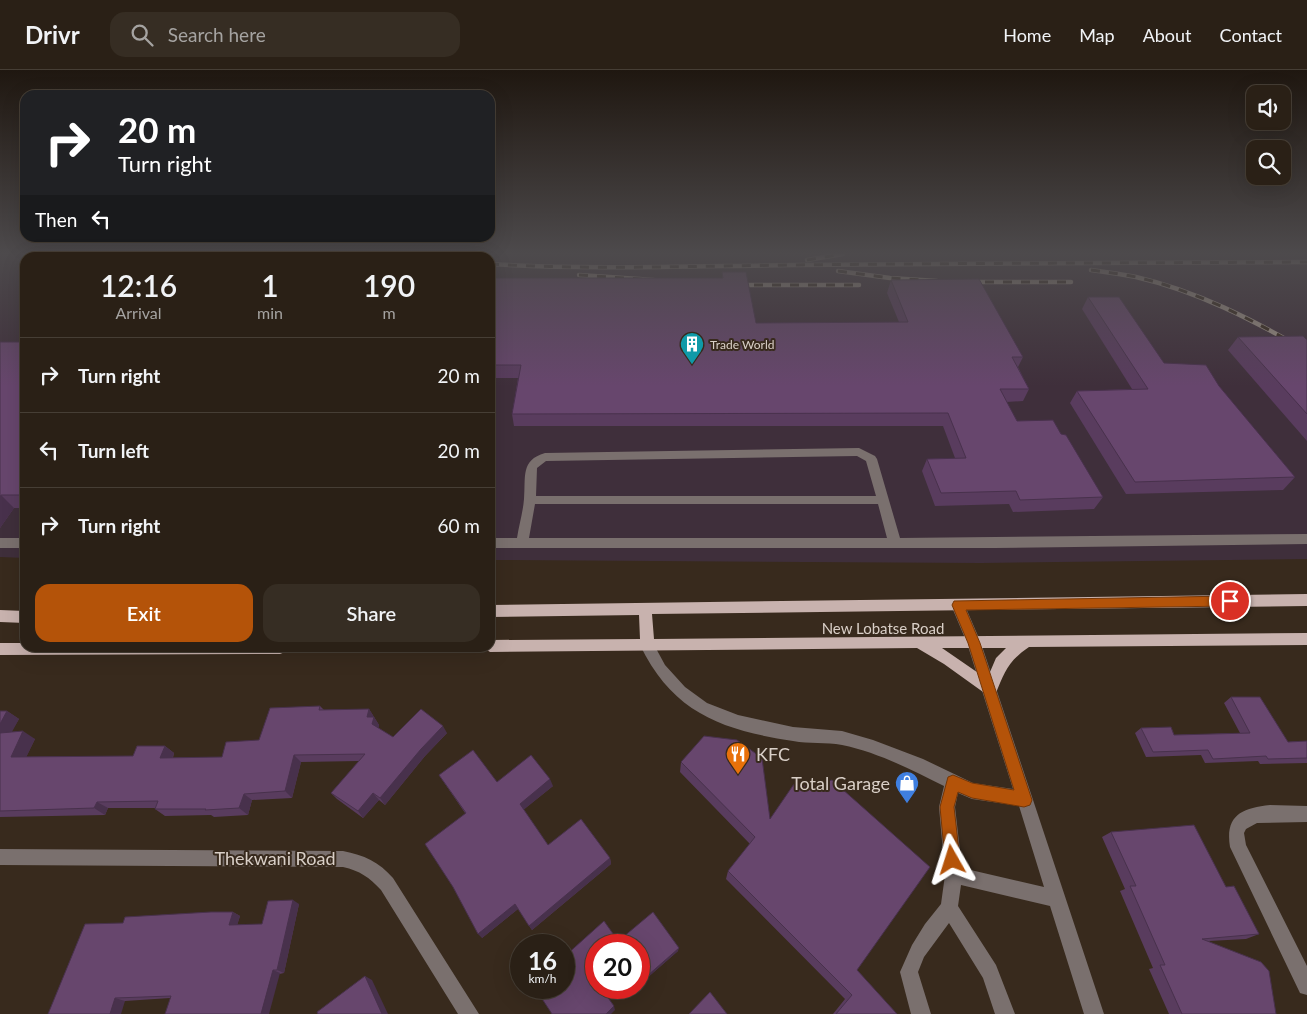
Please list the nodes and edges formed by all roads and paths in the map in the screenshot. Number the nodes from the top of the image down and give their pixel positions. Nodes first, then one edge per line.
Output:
1 (530, 500) junction
2 (884, 500) junction
3 (1307, 538) edge
4 (0, 543) edge
5 (20, 543) edge
6 (495, 543) edge
7 (522, 543) junction
8 (895, 543) junction
9 (1307, 600) edge
10 (958, 605) junction
11 (645, 609) junction
12 (495, 611) edge
13 (0, 616) edge
14 (20, 616) edge
15 (1307, 639) edge
16 (974, 643) junction
17 (1024, 643) junction
18 (918, 644) junction
19 (647, 645) junction
20 (495, 646) edge
21 (0, 649) edge
22 (20, 649) edge
23 (990, 690) junction
24 (953, 782) junction
25 (1024, 800) junction
26 (1307, 814) edge
27 (0, 857) edge
28 (954, 875) junction
29 (1055, 898) junction
30 (949, 908) junction
31 (1307, 986) edge
32 (469, 1014) edge
33 (921, 1014) edge
34 (1005, 1014) edge
35 (1094, 1014) edge

1 - 2 street
1 - 2 street
1 - 7 street
2 - 8 street
3 - 8 street
4 - 5 street
6 - 7 street
7 - 8 street
9 - 10 main road
10 - 11 main road
10 - 16 street
11 - 12 main road
11 - 19 main road
13 - 14 main road
15 - 17 main road, New Lobatse Road
16 - 17 main road, New Lobatse Road
16 - 18 main road, New Lobatse Road
16 - 23 street
17 - 23 main road
18 - 19 main road, New Lobatse Road
18 - 23 main road
19 - 20 main road, New Lobatse Road
19 - 24 street
21 - 22 main road
23 - 25 street
24 - 25 street
24 - 28 street
25 - 29 street
26 - 31 street
27 - 32 street, Thekwani Road
28 - 29 street
28 - 30 street
29 - 35 street
30 - 33 street
30 - 34 street

